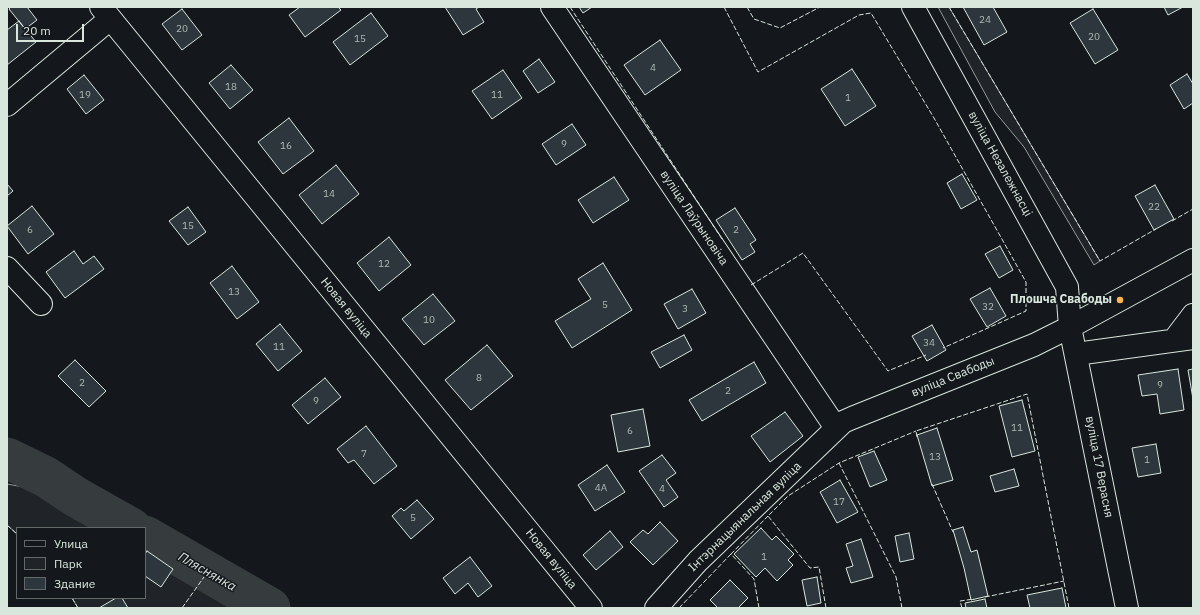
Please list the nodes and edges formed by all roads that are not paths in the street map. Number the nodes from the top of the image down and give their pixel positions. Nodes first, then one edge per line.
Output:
1 (552, 7) edge
2 (913, 7) edge
3 (106, 13) edge
4 (7, 105) edge
5 (1193, 260) edge
6 (7, 268) edge
7 (41, 304) dead end
8 (1193, 315) edge
9 (1070, 327) junction
10 (1183, 339) edge
11 (1076, 354) junction
12 (836, 428) junction
13 (592, 608) edge
14 (656, 608) edge
15 (1127, 608) edge

1 - 12 street, вуліца Лаўрыновіча
2 - 9 street, вуліца Незалежнасці
3 - 4 street
3 - 13 street, Новая вуліца
5 - 9 street
6 - 7 street
8 - 10 street
9 - 11 street, вуліца 17 Верасня
9 - 12 street, вуліца Свабоды
10 - 11 street
11 - 15 street, вуліца 17 Верасня
12 - 14 street, Інтэрнацыянальная вуліца

